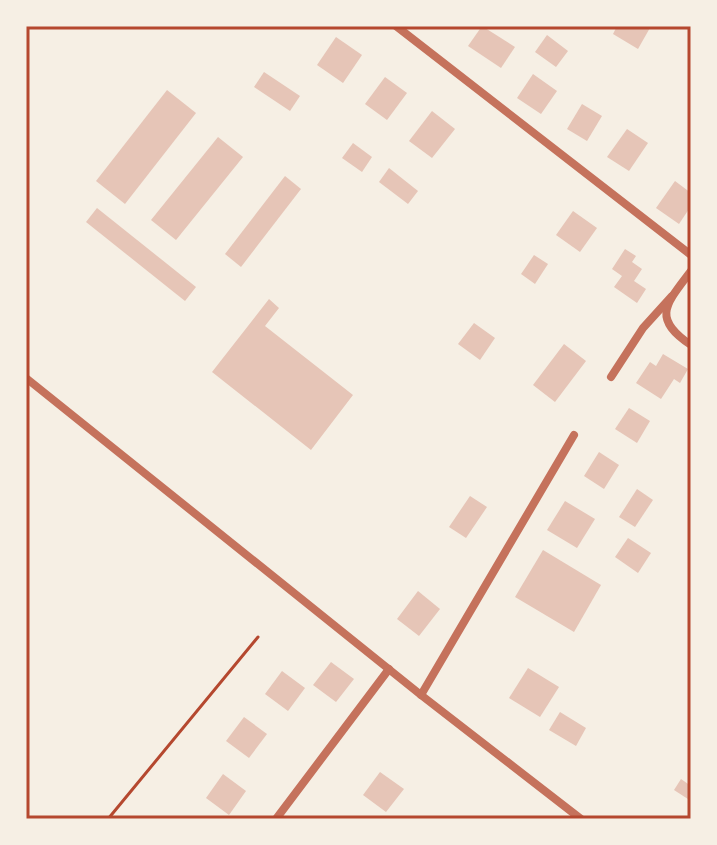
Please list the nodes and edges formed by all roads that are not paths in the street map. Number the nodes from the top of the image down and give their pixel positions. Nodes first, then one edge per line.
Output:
1 (396, 26) edge
2 (691, 255) edge
3 (691, 271) edge
4 (672, 296) junction
5 (691, 345) edge
6 (611, 377) dead end
7 (26, 378) edge
8 (574, 435) dead end
9 (389, 669) junction
10 (421, 695) junction
11 (276, 819) edge
12 (581, 819) edge

1 - 2 street
3 - 4 street
4 - 5 street
4 - 6 street
7 - 9 street
8 - 10 street
9 - 10 street
9 - 11 street
10 - 12 street

